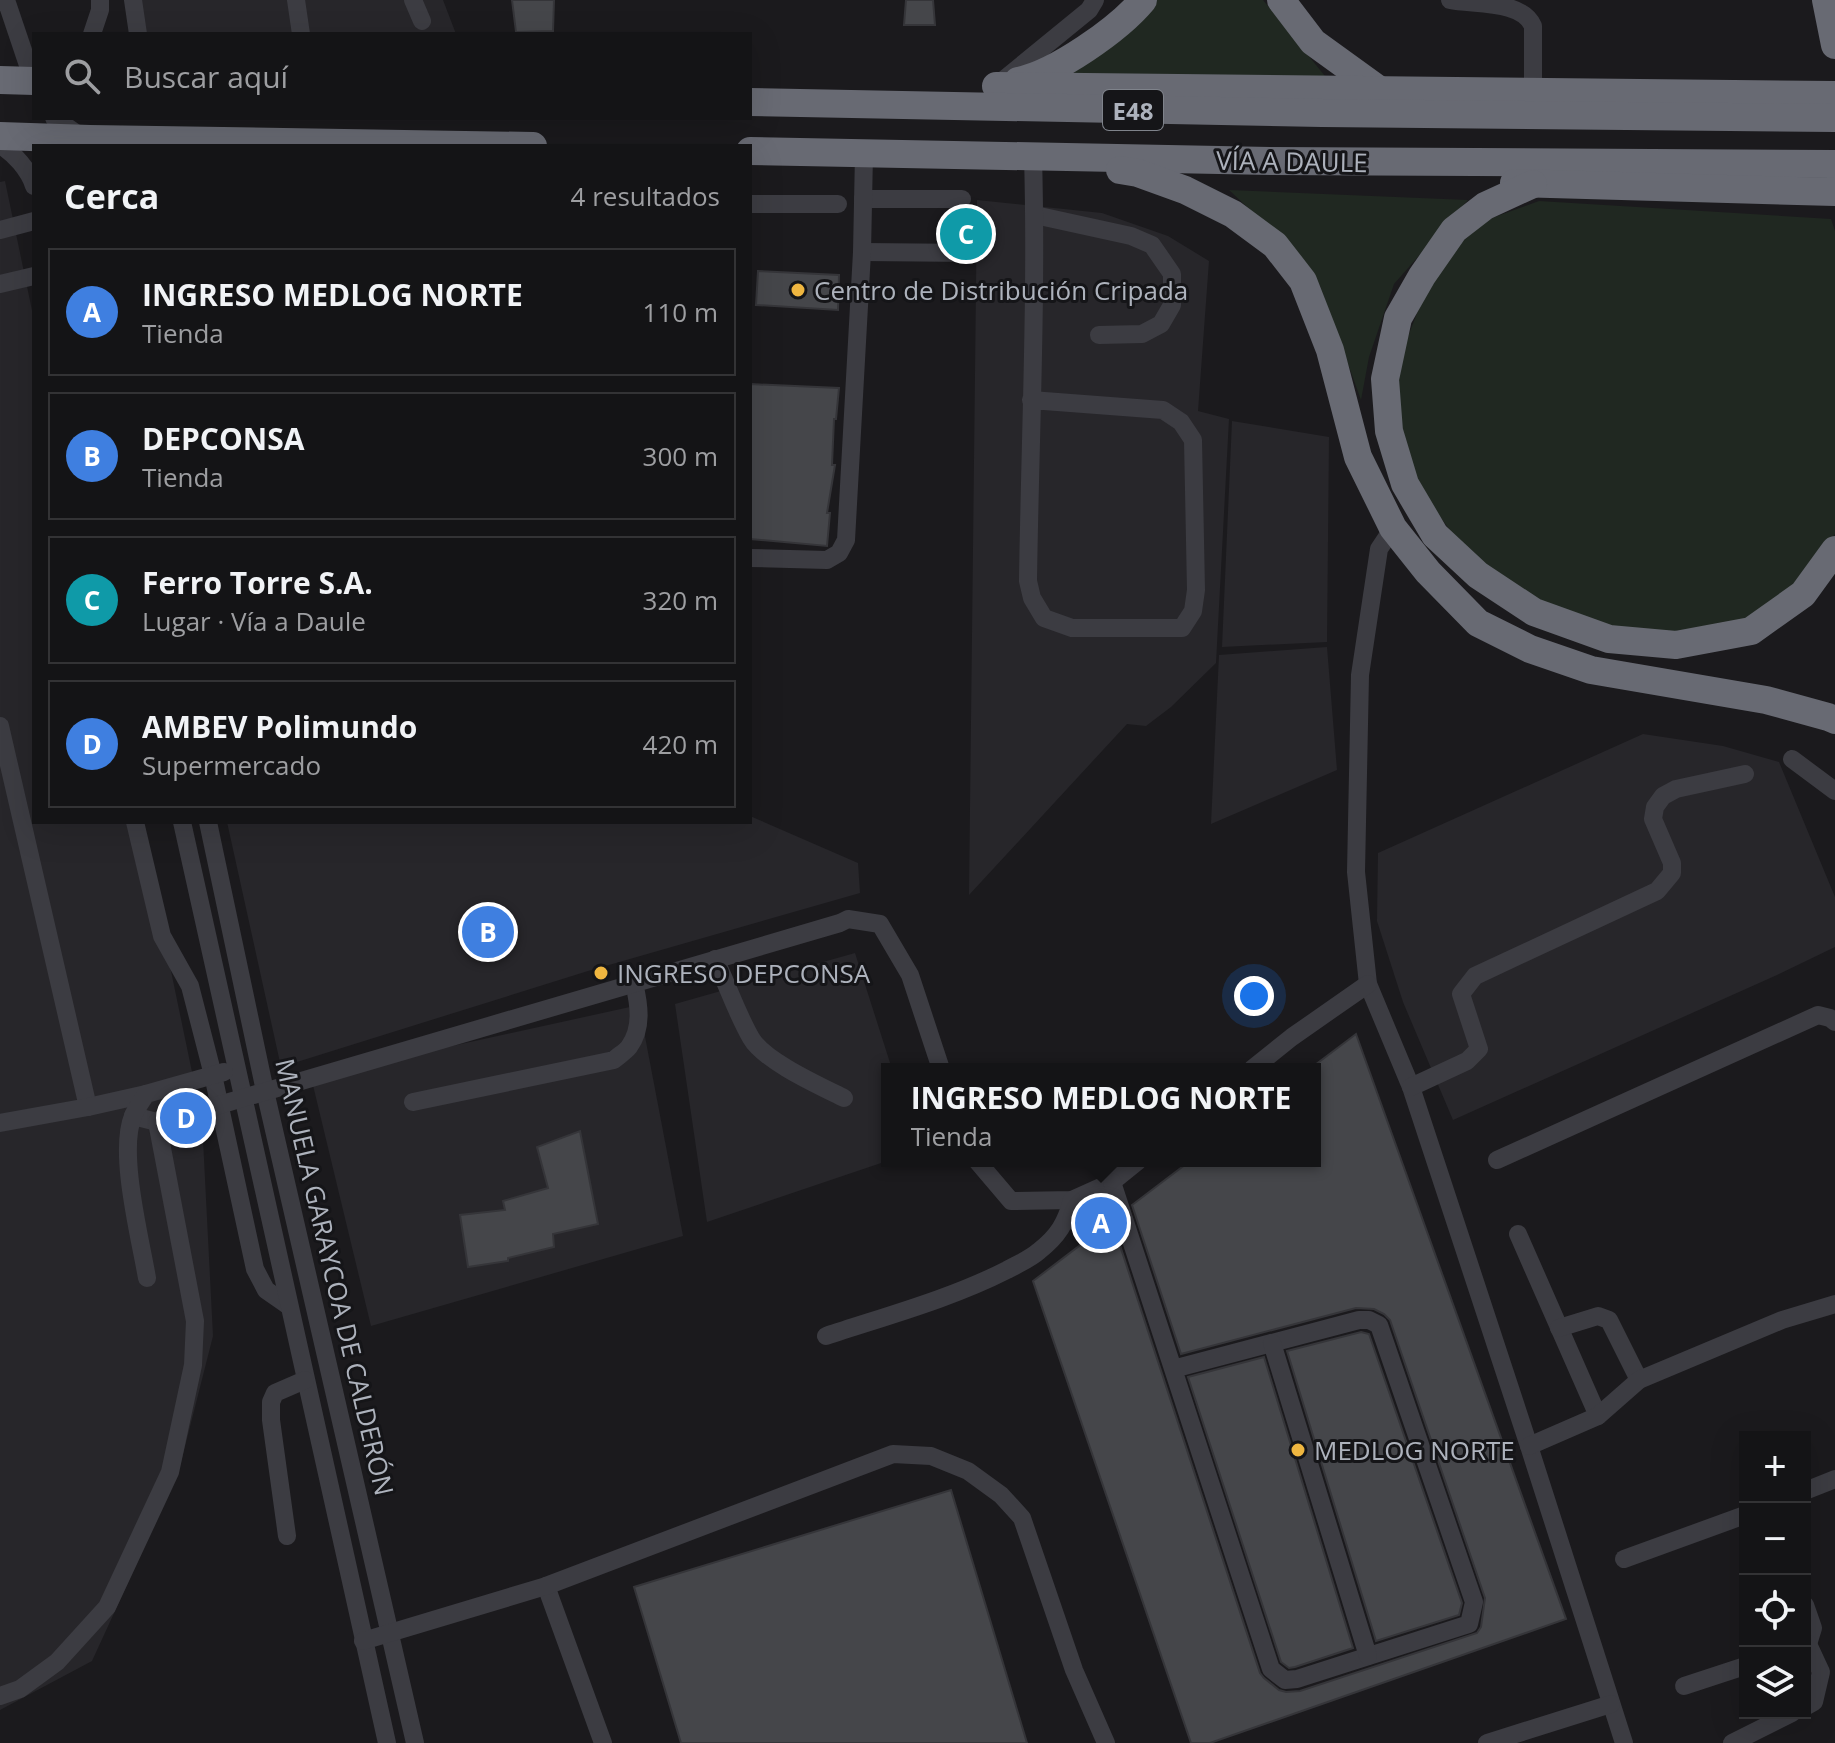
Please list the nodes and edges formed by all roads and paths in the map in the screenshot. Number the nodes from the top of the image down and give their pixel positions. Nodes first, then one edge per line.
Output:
1 (6, 0) edge
2 (100, 0) edge
3 (133, 0) edge
4 (296, 0) edge
5 (413, 0) edge
6 (1095, 0) edge
7 (1143, 0) edge
8 (1281, 0) edge
9 (1450, 0) edge
10 (1826, 0) edge
11 (422, 21) dead end
12 (93, 32) edge
13 (138, 32) edge
14 (301, 32) edge
15 (1834, 42) edge
16 (32, 76) edge
17 (0, 80) edge
18 (32, 82) edge
19 (996, 86) junction
20 (1378, 89) junction
21 (1533, 91) junction
22 (1835, 95) edge
23 (752, 102) edge
24 (829, 104) junction
25 (1322, 113) junction
26 (1835, 118) edge
27 (57, 120) edge
28 (0, 136) edge
29 (88, 143) edge
30 (256, 144) edge
31 (0, 145) edge
32 (752, 151) edge
33 (864, 154) junction
34 (1040, 157) junction
35 (1270, 161) junction
36 (1835, 164) edge
37 (32, 180) edge
38 (1533, 184) junction
39 (1835, 192) edge
40 (863, 199) junction
41 (962, 199) dead end
42 (752, 204) edge
43 (838, 204) dead end
44 (1035, 215) junction
45 (32, 222) edge
46 (0, 230) edge
47 (862, 252) junction
48 (974, 253) dead end
49 (32, 276) edge
50 (0, 284) edge
51 (1099, 335) dead end
52 (1031, 400) junction
53 (1393, 528) junction
54 (1835, 550) edge
55 (752, 558) edge
56 (1835, 720) edge
57 (0, 726) edge
58 (1792, 759) dead end
59 (1745, 774) dead end
60 (7, 789) edge
61 (1835, 791) edge
62 (135, 824) edge
63 (182, 824) edge
64 (208, 824) edge
65 (715, 959) junction
66 (634, 983) junction
67 (1368, 984) junction
68 (1835, 1022) edge
69 (939, 1063) edge
70 (1260, 1063) edge
71 (239, 1068) junction
72 (213, 1075) junction
73 (1411, 1087) junction
74 (265, 1091) junction
75 (146, 1094) junction
76 (244, 1098) junction
77 (844, 1098) dead end
78 (413, 1102) dead end
79 (220, 1105) junction
80 (88, 1107) junction
81 (133, 1116) junction
82 (157, 1122) junction
83 (0, 1123) edge
84 (1497, 1160) dead end
85 (982, 1167) edge
86 (1131, 1167) edge
87 (1112, 1182) junction
88 (1072, 1200) junction
89 (1518, 1234) dead end
90 (147, 1278) dead end
91 (1835, 1304) edge
92 (289, 1306) junction
93 (1559, 1328) junction
94 (826, 1336) dead end
95 (1272, 1343) junction
96 (1173, 1369) junction
97 (305, 1380) junction
98 (1639, 1380) junction
99 (1598, 1416) junction
100 (1529, 1446) junction
101 (1835, 1479) edge
102 (1811, 1489) edge
103 (1739, 1517) edge
104 (287, 1536) dead end
105 (1624, 1559) dead end
106 (546, 1586) junction
107 (391, 1634) junction
108 (363, 1641) junction
109 (1811, 1652) edge
110 (1368, 1656) junction
111 (1739, 1668) edge
112 (1684, 1686) dead end
113 (0, 1696) edge
114 (1611, 1704) junction
115 (1811, 1704) edge
116 (1780, 1719) edge
117 (387, 1743) edge
118 (415, 1743) edge
119 (603, 1743) edge
120 (1106, 1743) edge
121 (1487, 1743) edge
122 (1624, 1743) edge
123 (1732, 1743) edge

1 - 16 street
2 - 12 street
3 - 13 street
4 - 14 street
5 - 11 street
6 - 19 street
7 - 19 highway
8 - 20 highway
9 - 21 street
10 - 15 highway
17 - 18 highway
19 - 20 highway
19 - 24 highway
20 - 21 highway
20 - 25 highway
21 - 22 highway
23 - 24 highway, VÍA A DAULE / E48
24 - 25 highway, VÍA A DAULE / E48
25 - 26 highway, VÍA A DAULE / E48
27 - 29 street
28 - 29 highway
29 - 30 highway
31 - 37 street
32 - 33 highway, VÍA A DAULE / E48
33 - 34 highway, VÍA A DAULE / E48
33 - 40 street
34 - 35 highway, VÍA A DAULE / E48
34 - 44 street
34 - 53 highway
35 - 36 highway, VÍA A DAULE / E48
35 - 38 highway
38 - 39 highway
38 - 54 highway
40 - 41 street
40 - 47 street
42 - 43 street
44 - 51 street
44 - 52 street
45 - 46 street
47 - 48 street
47 - 55 street
49 - 50 street
52 - 52 street
53 - 56 highway
53 - 67 street
57 - 60 street
58 - 61 street
59 - 73 street
60 - 80 street
62 - 72 street
63 - 71 street, MANUELA GARAYCOA DE CALDERÓN
64 - 74 street, MANUELA GARAYCOA DE CALDERÓN
65 - 66 street
65 - 69 street
65 - 77 street
66 - 74 street
66 - 78 street
67 - 70 street
67 - 73 street
68 - 84 street
71 - 72 street
71 - 76 street, MANUELA GARAYCOA DE CALDERÓN
72 - 75 street
72 - 79 street
73 - 100 street
74 - 76 street
74 - 107 street, MANUELA GARAYCOA DE CALDERÓN
75 - 80 street
75 - 81 street
76 - 79 street
76 - 92 street, MANUELA GARAYCOA DE CALDERÓN
79 - 82 street
79 - 92 street
80 - 83 street
81 - 82 street
81 - 90 street
82 - 113 street
85 - 88 street
86 - 87 street
87 - 88 street
87 - 96 street
88 - 94 street
89 - 93 street
91 - 98 street
92 - 97 street, MANUELA GARAYCOA DE CALDERÓN
93 - 98 street
93 - 99 street
95 - 96 street
95 - 110 street
95 - 110 street
96 - 110 street
97 - 104 street
97 - 108 street, MANUELA GARAYCOA DE CALDERÓN
98 - 99 street
99 - 100 street
100 - 114 street
101 - 102 street
103 - 105 street
106 - 107 street
106 - 119 street
106 - 120 street
107 - 108 street
107 - 118 street, MANUELA GARAYCOA DE CALDERÓN
108 - 117 street, MANUELA GARAYCOA DE CALDERÓN
109 - 115 street
111 - 112 street
114 - 121 street
114 - 122 street
116 - 123 street

